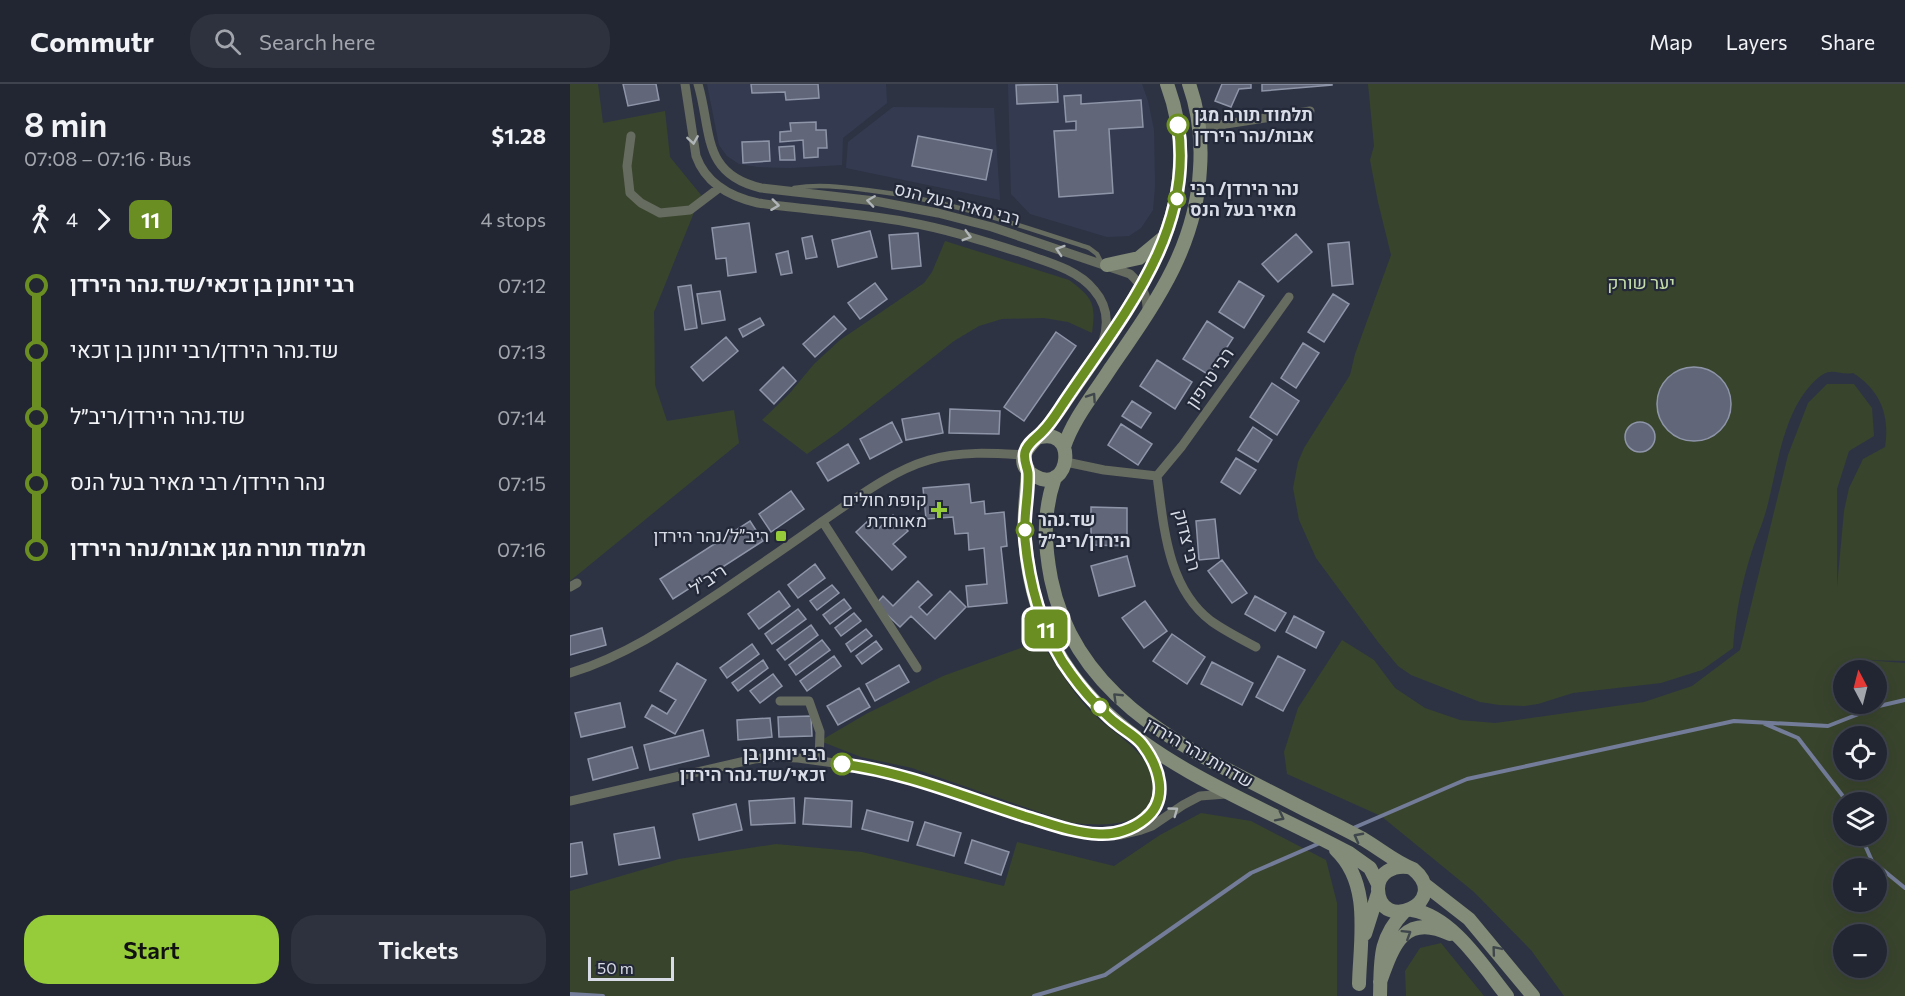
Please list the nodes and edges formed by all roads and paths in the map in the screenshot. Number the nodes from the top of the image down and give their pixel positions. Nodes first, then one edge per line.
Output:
1 (685, 84) edge
2 (698, 84) edge
3 (1167, 84) edge
4 (1189, 84) edge
5 (1310, 111) dead end
6 (1200, 128) junction
7 (631, 136) dead end
8 (719, 188) junction
9 (1167, 233) junction
10 (1104, 264) junction
11 (1142, 286) junction
12 (1289, 297) dead end
13 (1147, 315) junction
14 (1102, 346) junction
15 (1034, 440) junction
16 (1064, 447) junction
17 (1024, 455) junction
18 (1066, 462) junction
19 (1028, 469) junction
20 (1157, 476) junction
21 (1055, 477) junction
22 (823, 522) junction
23 (1256, 647) dead end
24 (917, 668) dead end
25 (570, 673) edge
26 (780, 701) dead end
27 (1141, 742) junction
28 (819, 761) junction
29 (1235, 795) junction
30 (570, 801) edge
31 (1101, 835) junction
32 (1326, 840) junction
33 (1408, 867) junction
34 (1424, 884) junction
35 (1378, 889) junction
36 (1408, 911) junction
37 (1460, 939) junction
38 (1380, 989) edge
39 (1358, 990) edge
40 (1507, 996) edge
41 (1533, 996) edge

1 -> 8 street
10 -> 2 street, רבי מאיר בעל הנס
3 - 9 main road
4 - 6 main road
5 - 6 street
6 - 13 main road
7 - 8 street
8 -> 14 street, רבי מאיר בעל הנס
9 - 10 main road
9 - 11 main road
10 - 11 street, רבי מאיר בעל הנס
11 - 13 street
11 - 14 main road
12 - 20 street, רבי טרפון
16 -> 13 main road
14 - 15 main road
15 - 16 main road
15 - 17 main road
16 - 18 main road
17 - 19 main road
17 - 22 street, ריב"ל
18 - 20 street
18 - 21 main road
19 - 21 main road
19 - 27 main road, שדרות נהר הירדן
20 - 23 street, רבי צדוק
33 -> 21 main road, שדרות נהר הירדן
22 - 24 street
22 - 25 street, ריב"ל
26 - 28 street
27 - 29 main road, שדרות נהר הירדן
27 - 31 street
28 - 30 street
28 - 31 street
31 -> 29 street
29 -> 32 main road, שדרות נהר הירדן
32 - 35 main road, שדרות נהר הירדן
32 - 39 main road
33 - 34 main road
33 - 35 main road
34 - 36 main road
41 -> 34 main road
35 - 36 main road
35 - 39 main road
36 - 37 main road
36 - 38 main road
38 -> 37 main road
37 - 40 main road

